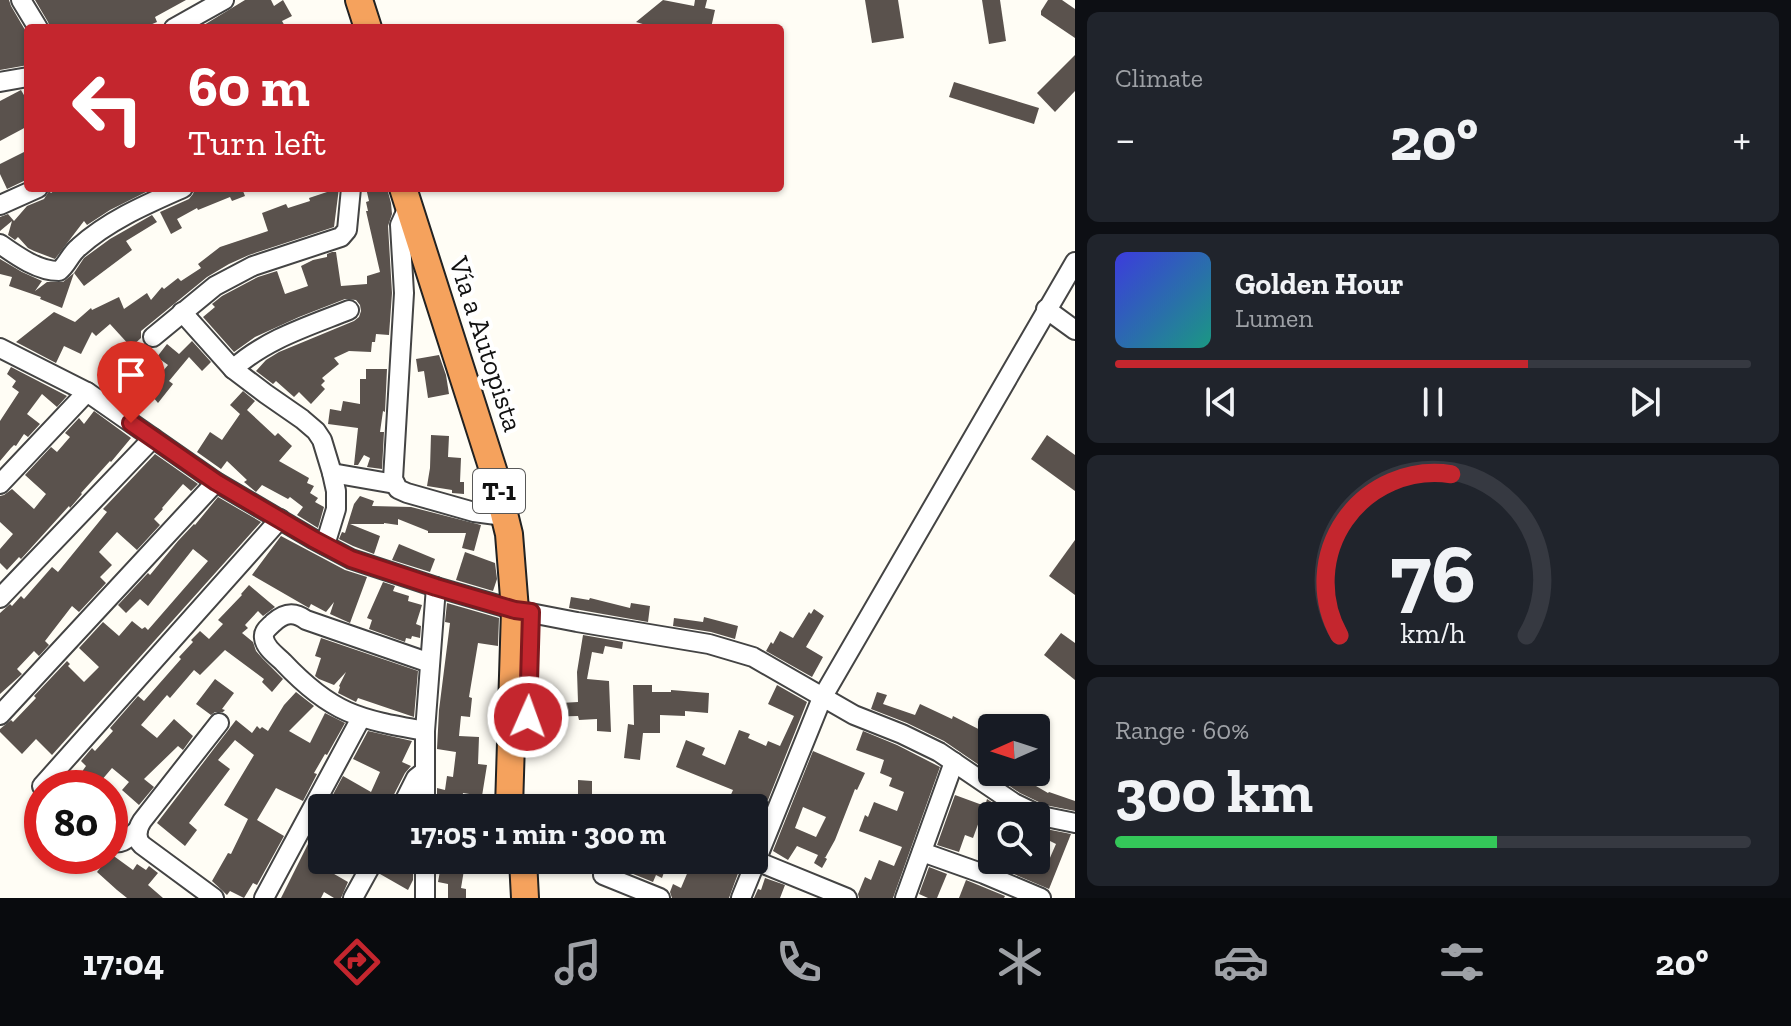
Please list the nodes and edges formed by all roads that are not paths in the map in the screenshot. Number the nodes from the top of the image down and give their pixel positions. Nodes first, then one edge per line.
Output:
1 (21, 0) edge
2 (224, 0) edge
3 (342, 0) edge
4 (359, 0) edge
5 (36, 24) edge
6 (181, 24) edge
7 (350, 24) edge
8 (367, 24) edge
9 (24, 78) edge
10 (0, 82) edge
11 (29, 192) edge
12 (174, 192) edge
13 (351, 192) edge
14 (411, 195) edge
15 (0, 205) edge
16 (0, 244) edge
17 (1075, 262) edge
18 (1046, 309) junction
19 (349, 310) dead end
20 (182, 312) junction
21 (1075, 330) edge
22 (153, 337) dead end
23 (8, 351) edge
24 (0, 368) edge
25 (233, 369) junction
26 (87, 392) junction
27 (153, 438) junction
28 (332, 473) junction
29 (216, 482) junction
30 (0, 484) edge
31 (395, 484) junction
32 (504, 516) junction
33 (280, 519) junction
34 (325, 545) junction
35 (436, 587) junction
36 (0, 598) edge
37 (523, 611) junction
38 (430, 663) junction
39 (822, 698) junction
40 (0, 715) edge
41 (361, 718) junction
42 (219, 723) dead end
43 (425, 731) junction
44 (954, 762) junction
45 (56, 770) edge
46 (425, 771) junction
47 (408, 794) edge
48 (425, 794) edge
49 (510, 794) edge
50 (525, 794) edge
51 (1002, 802) edge
52 (1050, 818) edge
53 (1075, 823) edge
54 (768, 829) edge
55 (138, 830) junction
56 (128, 838) edge
57 (922, 852) junction
58 (768, 865) edge
59 (978, 872) edge
60 (366, 874) edge
61 (425, 874) edge
62 (507, 874) edge
63 (524, 874) edge
64 (750, 874) edge
65 (984, 874) edge
66 (603, 875) dead end
67 (214, 898) edge
68 (264, 898) edge
69 (353, 898) edge
70 (425, 898) edge
71 (506, 898) edge
72 (525, 898) edge
73 (660, 898) edge
74 (741, 898) edge
75 (847, 898) edge
76 (905, 898) edge
77 (1041, 898) edge

1 - 5 street
2 - 6 street
3 - 7 highway
4 - 8 highway
9 - 10 street
11 - 15 street
12 - 16 street
13 - 20 street
14 - 31 street
14 - 32 highway, Vía a Autopista / T-1
14 - 37 highway, Vía a Autopista / T-1
17 - 18 street
18 - 21 street
18 - 39 street
19 - 25 street
20 - 22 street
20 - 25 street
23 - 24 street
23 - 26 street
25 - 28 street
26 - 27 street
26 - 30 street
27 - 29 street
27 - 36 street
28 - 31 street
28 - 34 street
29 - 33 street
29 - 40 street
31 - 32 street
32 - 37 highway, Vía a Autopista / T-1
33 - 34 street
33 - 45 street
34 - 35 street
35 - 37 street
35 - 38 street
37 - 39 street
37 - 49 highway, Vía a Autopista / T-1
37 - 50 highway, Vía a Autopista / T-1
38 - 41 street
38 - 43 street
39 - 44 street
39 - 54 street
41 - 43 street
41 - 68 street
42 - 55 street
43 - 46 street
44 - 51 street
44 - 57 street
46 - 47 street
46 - 48 street
52 - 53 street
55 - 56 street
55 - 67 street
57 - 59 street
57 - 76 street
58 - 75 street
60 - 69 street
61 - 70 street
62 - 71 highway
63 - 72 highway
64 - 74 street
65 - 77 street
66 - 73 street

